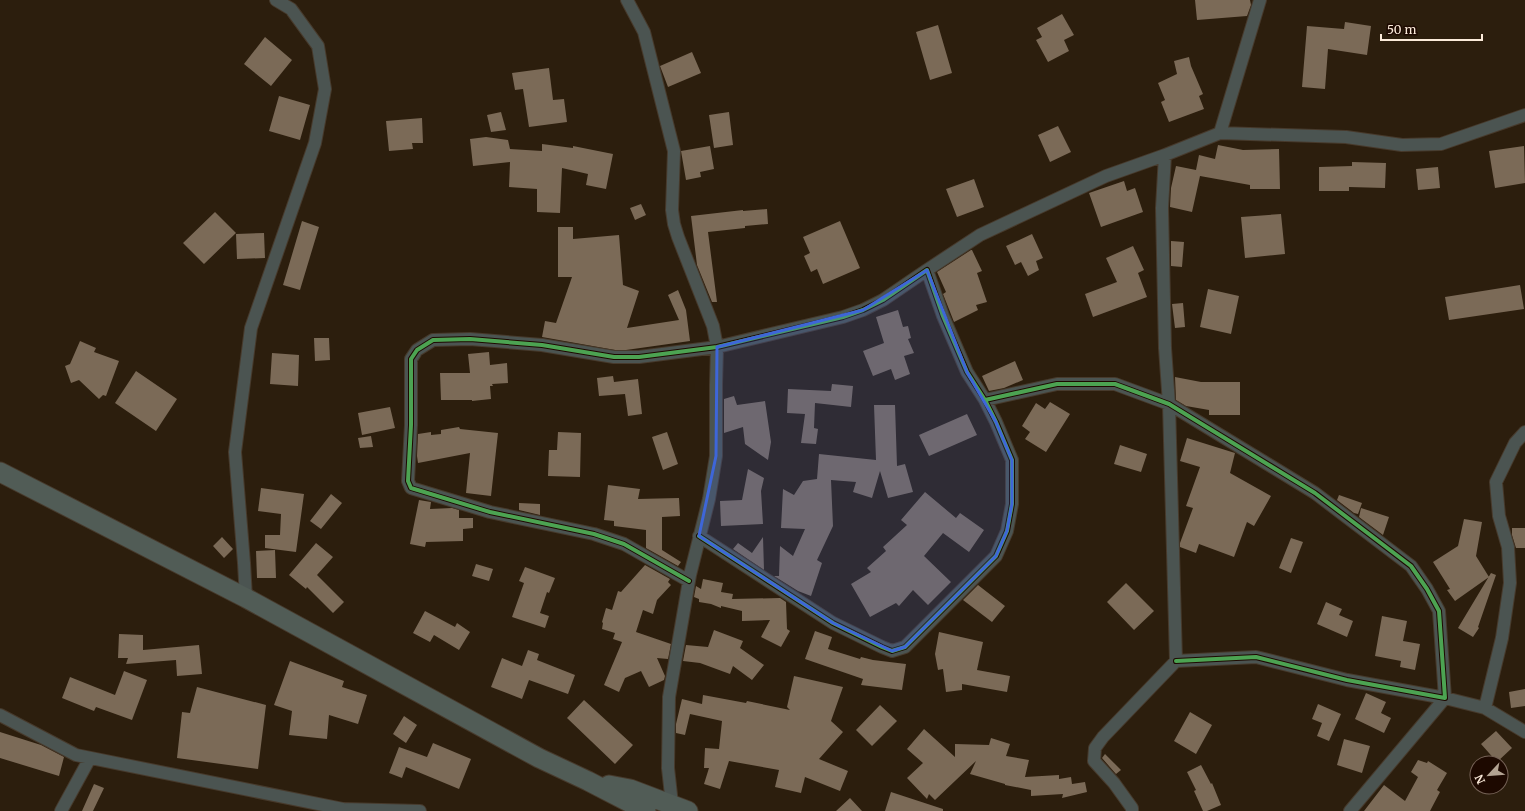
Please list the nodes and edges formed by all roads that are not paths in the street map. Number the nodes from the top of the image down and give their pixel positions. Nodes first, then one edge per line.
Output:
1 (276, 0) edge
2 (627, 0) edge
3 (1260, 0) edge
4 (1525, 115) edge
5 (1220, 133) junction
6 (1165, 155) junction
7 (927, 270) junction
8 (717, 347) junction
9 (985, 400) junction
10 (1169, 404) junction
11 (1525, 432) edge
12 (0, 472) edge
13 (699, 536) junction
14 (689, 581) junction
15 (246, 598) junction
16 (1176, 661) junction
17 (1445, 698) junction
18 (1485, 708) junction
19 (0, 715) edge
20 (1525, 732) edge
21 (90, 758) junction
22 (588, 780) junction
23 (680, 808) edge
24 (62, 811) edge
25 (420, 811) edge
26 (646, 811) edge
27 (1132, 811) edge
28 (1350, 811) edge

1 - 15 street
2 - 8 street
3 - 5 street
4 - 5 street
5 - 6 street
6 - 7 street
6 - 10 street
7 - 8 street
7 - 9 street
8 - 13 street
8 - 14 street
9 - 10 street
9 - 13 street
10 - 16 street
10 - 17 street
11 - 18 street
12 - 15 main road
13 - 14 street
14 - 23 street
15 - 22 main road
16 - 17 street
16 - 27 street
17 - 18 street
17 - 28 street
18 - 20 street
19 - 21 street
21 - 24 street
21 - 25 street
22 - 23 main road
22 - 26 main road

